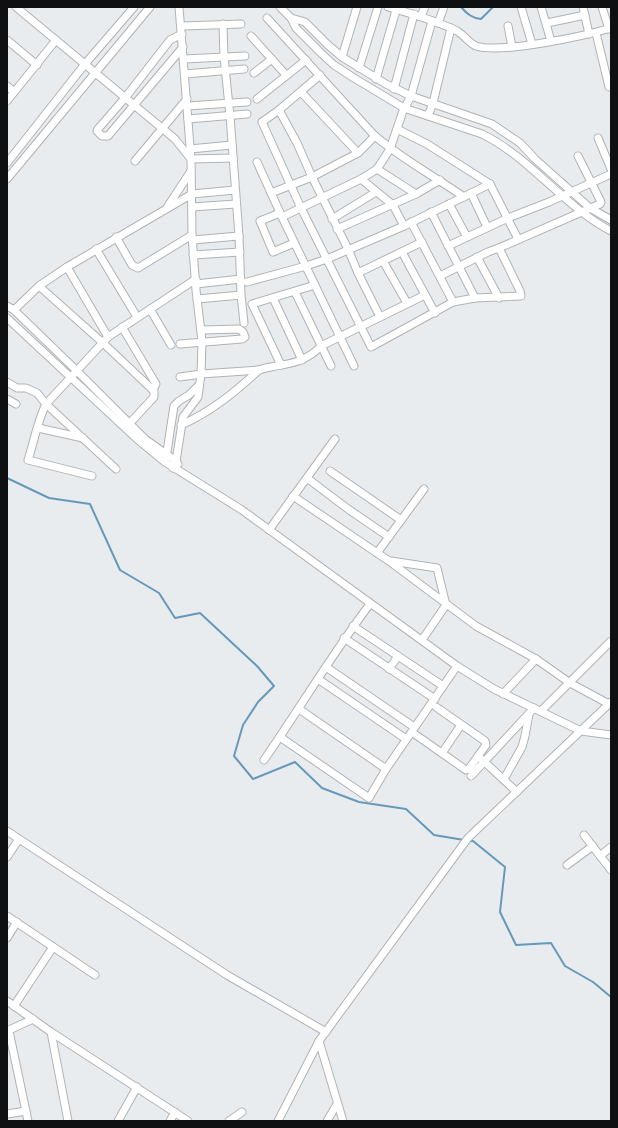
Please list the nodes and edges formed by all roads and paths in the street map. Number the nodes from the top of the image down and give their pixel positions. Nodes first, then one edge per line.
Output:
1 (16, 7) edge
2 (134, 7) edge
3 (150, 7) edge
4 (179, 7) edge
5 (280, 7) edge
6 (357, 7) edge
7 (378, 7) edge
8 (388, 7) edge
9 (425, 7) edge
10 (444, 7) edge
11 (520, 7) edge
12 (541, 7) edge
13 (582, 7) edge
14 (602, 7) edge
15 (396, 8) edge
16 (418, 15) junction
17 (585, 15) junction
18 (268, 18) dead end
19 (291, 18) junction
20 (435, 22) junction
21 (547, 23) junction
22 (223, 24) junction
23 (241, 24) dead end
24 (182, 26) junction
25 (508, 26) dead end
26 (451, 28) junction
27 (610, 29) edge
28 (593, 33) junction
29 (182, 34) junction
30 (251, 36) dead end
31 (7, 40) edge
32 (56, 40) junction
33 (551, 41) junction
34 (532, 44) junction
35 (183, 47) junction
36 (512, 47) junction
37 (245, 56) dead end
38 (224, 57) junction
39 (342, 57) junction
40 (184, 59) junction
41 (272, 59) junction
42 (306, 60) junction
43 (86, 64) junction
44 (36, 65) junction
45 (358, 68) junction
46 (244, 69) dead end
47 (226, 70) junction
48 (95, 73) junction
49 (254, 73) dead end
50 (185, 74) junction
51 (286, 75) junction
52 (320, 75) junction
53 (376, 79) junction
54 (7, 86) edge
55 (611, 86) edge
56 (394, 88) junction
57 (14, 92) junction
58 (301, 92) junction
59 (411, 96) junction
60 (124, 98) junction
61 (257, 99) dead end
62 (7, 101) edge
63 (187, 102) junction
64 (228, 102) junction
65 (247, 102) dead end
66 (433, 103) junction
67 (134, 106) junction
68 (279, 110) junction
69 (402, 112) junction
70 (247, 114) dead end
71 (230, 116) junction
72 (428, 116) junction
73 (188, 119) junction
74 (162, 128) junction
75 (397, 129) junction
76 (375, 136) junction
77 (598, 138) dead end
78 (232, 145) junction
79 (190, 149) junction
80 (390, 149) junction
81 (358, 153) junction
82 (578, 156) dead end
83 (233, 158) junction
84 (191, 159) junction
85 (135, 161) dead end
86 (257, 162) dead end
87 (7, 163) edge
88 (377, 169) junction
89 (611, 169) edge
90 (191, 171) junction
91 (611, 174) edge
92 (312, 178) junction
93 (7, 179) edge
94 (360, 179) junction
95 (440, 180) junction
96 (591, 183) junction
97 (490, 184) junction
98 (291, 186) junction
99 (235, 190) junction
100 (573, 191) junction
101 (376, 192) junction
102 (271, 193) junction
103 (471, 193) junction
104 (192, 194) junction
105 (416, 194) junction
106 (464, 196) junction
107 (561, 196) junction
108 (322, 198) junction
109 (236, 204) junction
110 (449, 204) junction
111 (393, 205) junction
112 (192, 207) junction
113 (166, 208) junction
114 (301, 208) junction
115 (590, 208) junction
116 (431, 212) junction
117 (580, 212) junction
118 (281, 215) junction
119 (508, 218) junction
120 (332, 219) junction
121 (611, 220) edge
122 (412, 222) junction
123 (404, 226) junction
124 (487, 228) junction
125 (337, 229) junction
126 (611, 231) edge
127 (239, 236) junction
128 (116, 237) junction
129 (467, 237) junction
130 (192, 238) junction
131 (518, 239) junction
132 (422, 242) junction
133 (294, 243) junction
134 (448, 246) junction
135 (499, 248) junction
136 (348, 249) junction
137 (96, 250) junction
138 (240, 252) junction
139 (402, 252) junction
140 (194, 255) junction
141 (477, 257) junction
142 (327, 259) junction
143 (383, 261) junction
144 (306, 266) junction
145 (67, 267) junction
146 (459, 267) junction
147 (358, 273) junction
148 (440, 276) junction
149 (196, 281) junction
150 (244, 281) junction
151 (315, 285) junction
152 (39, 286) junction
153 (295, 292) junction
154 (242, 295) junction
155 (425, 295) junction
156 (273, 298) junction
157 (475, 298) junction
158 (499, 298) junction
159 (197, 299) junction
160 (453, 302) junction
161 (407, 303) junction
162 (7, 306) edge
163 (150, 308) junction
164 (14, 310) junction
165 (435, 313) junction
166 (137, 317) junction
167 (380, 317) junction
168 (7, 318) edge
169 (244, 323) dead end
170 (361, 326) junction
171 (122, 327) junction
172 (201, 330) junction
173 (340, 337) junction
174 (105, 340) junction
175 (202, 341) junction
176 (180, 344) dead end
177 (171, 345) dead end
178 (321, 346) junction
179 (302, 360) junction
180 (281, 365) junction
181 (331, 366) dead end
182 (354, 366) dead end
183 (76, 370) junction
184 (259, 370) junction
185 (201, 374) junction
186 (70, 377) junction
187 (180, 377) dead end
188 (7, 382) edge
189 (199, 385) junction
190 (153, 390) junction
191 (7, 399) edge
192 (16, 404) dead end
193 (46, 404) junction
194 (174, 410) junction
195 (129, 424) junction
196 (181, 425) junction
197 (38, 428) junction
198 (83, 438) junction
199 (335, 438) dead end
200 (166, 458) junction
201 (174, 464) junction
202 (116, 469) dead end
203 (330, 471) dead end
204 (92, 476) dead end
205 (307, 478) junction
206 (424, 489) dead end
207 (293, 496) junction
208 (401, 520) junction
209 (269, 530) junction
210 (389, 537) junction
211 (377, 553) junction
212 (389, 561) junction
213 (370, 604) junction
214 (446, 604) junction
215 (353, 626) junction
216 (344, 638) junction
217 (422, 640) junction
218 (611, 641) edge
219 (398, 656) junction
220 (536, 659) junction
221 (457, 666) junction
222 (326, 667) junction
223 (389, 668) junction
224 (318, 679) junction
225 (570, 683) junction
226 (443, 686) junction
227 (503, 694) junction
228 (369, 696) junction
229 (435, 699) junction
230 (610, 703) edge
231 (436, 707) dead end
232 (361, 708) junction
233 (299, 709) junction
234 (535, 711) junction
235 (461, 724) junction
236 (414, 727) junction
237 (581, 731) junction
238 (416, 734) dead end
239 (611, 735) edge
240 (280, 737) junction
241 (406, 739) junction
242 (442, 752) junction
243 (478, 756) junction
244 (264, 760) dead end
245 (485, 761) junction
246 (386, 769) junction
247 (471, 776) dead end
248 (504, 779) junction
249 (517, 792) junction
250 (7, 831) edge
251 (584, 835) dead end
252 (19, 839) junction
253 (593, 846) junction
254 (611, 847) edge
255 (600, 856) junction
256 (7, 857) edge
257 (567, 865) dead end
258 (611, 870) edge
259 (7, 916) edge
260 (17, 922) junction
261 (7, 938) edge
262 (53, 947) junction
263 (95, 974) dead end
264 (7, 1001) edge
265 (14, 1006) junction
266 (33, 1019) junction
267 (8, 1031) edge
268 (51, 1032) junction
269 (326, 1032) junction
270 (319, 1041) junction
271 (137, 1087) junction
272 (337, 1104) junction
273 (26, 1111) junction
274 (175, 1112) junction
275 (242, 1112) dead end
276 (7, 1114) edge
277 (28, 1121) edge
278 (68, 1121) edge
279 (118, 1121) edge
280 (170, 1121) edge
281 (188, 1121) edge
282 (229, 1121) edge
283 (278, 1121) edge
284 (327, 1121) edge
285 (343, 1121) edge

1 - 32 street
2 - 43 street
3 - 48 street
4 - 24 street
5 - 19 street
6 - 39 street
7 - 45 street
8 - 15 street
9 - 16 street
10 - 20 street
11 - 34 street
12 - 21 street
13 - 17 street
14 - 27 street
15 - 16 street
15 - 53 street
16 - 20 street
16 - 56 street
17 - 21 street
17 - 28 street
18 - 42 street
19 - 39 street
19 - 69 street
20 - 26 street
20 - 59 street
21 - 33 street
22 - 23 street
22 - 24 street
22 - 38 street
24 - 29 street
25 - 36 street
26 - 36 street
26 - 66 street
27 - 28 street
28 - 33 street
28 - 55 street
29 - 35 street
29 - 60 street
30 - 41 street
31 - 44 street
32 - 43 street
32 - 44 street
33 - 34 street
34 - 36 street
35 - 40 street
35 - 67 street
37 - 38 street
38 - 40 street
38 - 47 street
39 - 45 street
40 - 50 street
41 - 49 street
41 - 51 street
42 - 51 street
42 - 52 street
43 - 48 street
43 - 87 street
44 - 57 street
45 - 53 street
46 - 47 street
47 - 50 street
47 - 64 street
48 - 60 street
48 - 93 street
50 - 63 street
51 - 61 street
52 - 58 street
52 - 76 street
53 - 56 street
54 - 57 street
56 - 59 street
57 - 62 street
58 - 68 street
58 - 81 street
59 - 66 street
59 - 69 street
60 - 67 street
60 - 67 street
63 - 64 street
63 - 73 street
63 - 74 street
64 - 65 street
64 - 71 street
66 - 72 street
66 - 100 street
67 - 74 street
68 - 92 street
68 - 98 street
69 - 72 street
69 - 75 street
70 - 71 street
71 - 73 street
71 - 78 street
72 - 107 street
73 - 79 street
74 - 84 street
74 - 85 street
75 - 80 street
75 - 97 street
76 - 80 street
76 - 81 street
77 - 89 street
78 - 79 street
78 - 83 street
79 - 84 street
80 - 88 street
80 - 95 street
81 - 92 street
82 - 96 street
83 - 84 street
83 - 99 street
84 - 90 street
86 - 102 street
88 - 94 street
88 - 105 street
90 - 104 street
90 - 113 street
91 - 96 street
92 - 98 street
92 - 108 street
94 - 101 street
94 - 108 street
95 - 105 street
95 - 106 street
96 - 100 street
96 - 115 street
97 - 103 street
97 - 119 street
98 - 102 street
98 - 114 street
99 - 104 street
99 - 109 street
100 - 107 street
100 - 115 street
101 - 111 street
101 - 120 street
102 - 118 street
103 - 106 street
103 - 124 street
104 - 112 street
104 - 113 street
105 - 111 street
106 - 110 street
107 - 117 street
107 - 119 street
108 - 114 street
108 - 120 street
109 - 112 street
109 - 127 street
110 - 116 street
110 - 129 street
111 - 123 street
111 - 125 street
112 - 130 street
113 - 128 street
114 - 118 street
114 - 142 street
115 - 117 street
115 - 121 street
116 - 122 street
116 - 134 street
117 - 126 street
117 - 131 street
118 - 133 street
118 - 133 street
119 - 124 street
119 - 131 street
120 - 125 street
122 - 123 street
122 - 132 street
123 - 136 street
124 - 129 street
125 - 136 street
127 - 130 street
127 - 138 street
128 - 130 street
128 - 137 street
129 - 134 street
130 - 140 street
131 - 135 street
132 - 139 street
132 - 148 street
133 - 144 street
134 - 146 street
135 - 141 street
135 - 158 street
136 - 142 street
136 - 147 street
137 - 145 street
137 - 166 street
138 - 140 street
138 - 150 street
139 - 143 street
139 - 155 street
140 - 149 street
141 - 146 street
141 - 158 street
142 - 144 street
142 - 170 street
143 - 147 street
143 - 161 street
144 - 150 street
144 - 151 street
145 - 152 street
145 - 174 street
146 - 148 street
146 - 157 street
147 - 167 street
148 - 160 street
149 - 150 street
149 - 159 street
149 - 163 street
150 - 154 street
151 - 153 street
151 - 173 street
152 - 164 street
152 - 174 street
153 - 156 street
153 - 178 street
154 - 159 street
154 - 169 street
155 - 161 street
155 - 165 street
156 - 179 street
156 - 180 street
157 - 158 street
157 - 160 street
159 - 172 street
160 - 165 street
161 - 167 street
162 - 164 street
163 - 166 street
163 - 177 street
164 - 183 street
165 - 170 street
166 - 171 street
167 - 170 street
168 - 186 street
170 - 173 street
171 - 174 street
171 - 190 street
172 - 175 street
172 - 175 street
173 - 178 street
173 - 182 street
174 - 183 street
174 - 190 street
175 - 176 street
175 - 185 street
178 - 179 street
178 - 181 street
179 - 180 street
180 - 184 street
183 - 186 street
183 - 195 street
184 - 185 street
184 - 196 street
185 - 187 street
185 - 189 street
186 - 193 street
186 - 200 street
188 - 193 street
189 - 194 street
189 - 196 street
190 - 195 street
191 - 192 street
193 - 197 street
193 - 198 street
194 - 196 street
194 - 200 street
195 - 200 street
196 - 201 street
197 - 198 street
197 - 204 street
198 - 202 street
199 - 205 street
200 - 201 street
201 - 209 street
203 - 208 street
205 - 207 street
205 - 210 street
206 - 208 street
207 - 209 street
207 - 211 street
208 - 210 street
209 - 213 street
210 - 211 street
211 - 212 street
212 - 214 street
212 - 214 street
213 - 215 street
213 - 217 street
214 - 217 street
214 - 220 street
215 - 216 street
215 - 219 street
216 - 222 street
216 - 223 street
217 - 221 street
218 - 225 street
219 - 223 street
219 - 226 street
220 - 225 street
220 - 227 street
221 - 226 street
221 - 227 street
222 - 224 street
222 - 228 street
223 - 229 street
224 - 232 street
224 - 233 street
225 - 230 street
225 - 234 street
226 - 229 street
227 - 234 street
228 - 232 street
228 - 236 street
229 - 236 street
230 - 237 street
231 - 235 street
232 - 241 street
233 - 240 street
233 - 246 street
234 - 237 street
234 - 245 street
234 - 248 street
235 - 242 street
235 - 243 street
236 - 241 street
237 - 239 street
237 - 249 street
238 - 242 street
240 - 244 street
240 - 246 street
241 - 246 street
242 - 243 street
243 - 245 street
245 - 247 street
245 - 248 street
248 - 249 street
249 - 269 street
250 - 252 street
251 - 253 street
252 - 256 street
252 - 269 street
253 - 255 street
253 - 257 street
254 - 255 street
255 - 258 street
259 - 260 street
260 - 261 street
260 - 262 street
262 - 263 street
262 - 265 street
264 - 265 street
265 - 266 street
266 - 267 street
266 - 268 street
267 - 273 street
268 - 271 street
268 - 278 street
269 - 270 street
270 - 272 street
270 - 283 street
271 - 274 street
271 - 279 street
272 - 284 street
272 - 285 street
273 - 276 street
273 - 277 street
274 - 280 street
274 - 281 street
275 - 282 street

